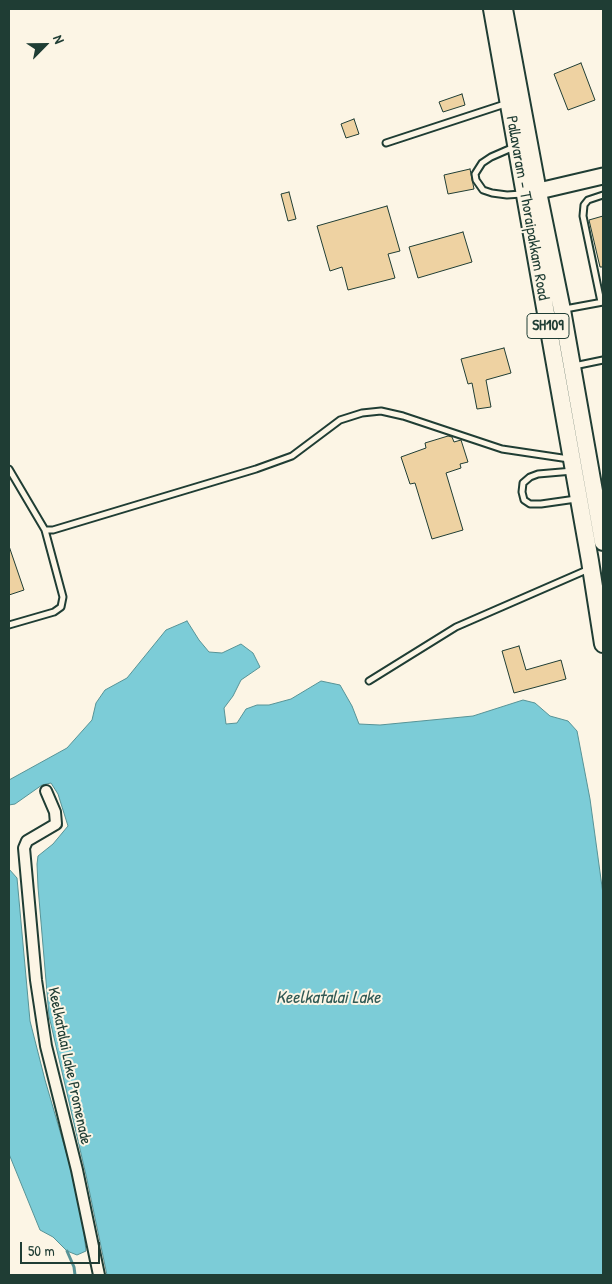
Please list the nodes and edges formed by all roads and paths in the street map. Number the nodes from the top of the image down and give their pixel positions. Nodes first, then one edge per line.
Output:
1 (492, 9) edge
2 (504, 9) edge
3 (508, 103) junction
4 (386, 142) dead end
5 (516, 146) junction
6 (603, 176) edge
7 (531, 193) junction
8 (603, 196) edge
9 (602, 302) edge
10 (562, 310) junction
11 (603, 360) edge
12 (572, 366) junction
13 (573, 465) junction
14 (9, 469) edge
15 (579, 499) junction
16 (45, 530) junction
17 (603, 542) edge
18 (592, 567) junction
19 (9, 626) edge
20 (603, 644) edge
21 (369, 681) dead end
22 (46, 791) dead end
23 (99, 1275) edge

1 - 3 main road, Pallavaram - Thoraipakkam Road / SH109
2 - 7 main road, Pallavaram - Thoraipakkam Road / SH109
3 - 4 lane
3 - 5 main road, Pallavaram - Thoraipakkam Road / SH109
5 - 7 main road, Pallavaram - Thoraipakkam Road / SH109
5 - 7 lane
6 - 7 street
7 - 10 main road, Pallavaram - Thoraipakkam Road / SH109
7 - 13 main road, Pallavaram - Thoraipakkam Road / SH109
8 - 9 lane
9 - 10 lane
10 - 12 main road, Pallavaram - Thoraipakkam Road / SH109
11 - 12 lane
12 - 17 main road, Pallavaram - Thoraipakkam Road / SH109
13 - 15 main road, Pallavaram - Thoraipakkam Road / SH109
13 - 15 lane
13 - 16 lane
14 - 16 lane
15 - 18 main road, Pallavaram - Thoraipakkam Road / SH109
16 - 19 lane
18 - 20 main road, Pallavaram - Thoraipakkam Road / SH109
18 - 21 lane
22 - 23 street, Keelkatalai Lake Promenade

